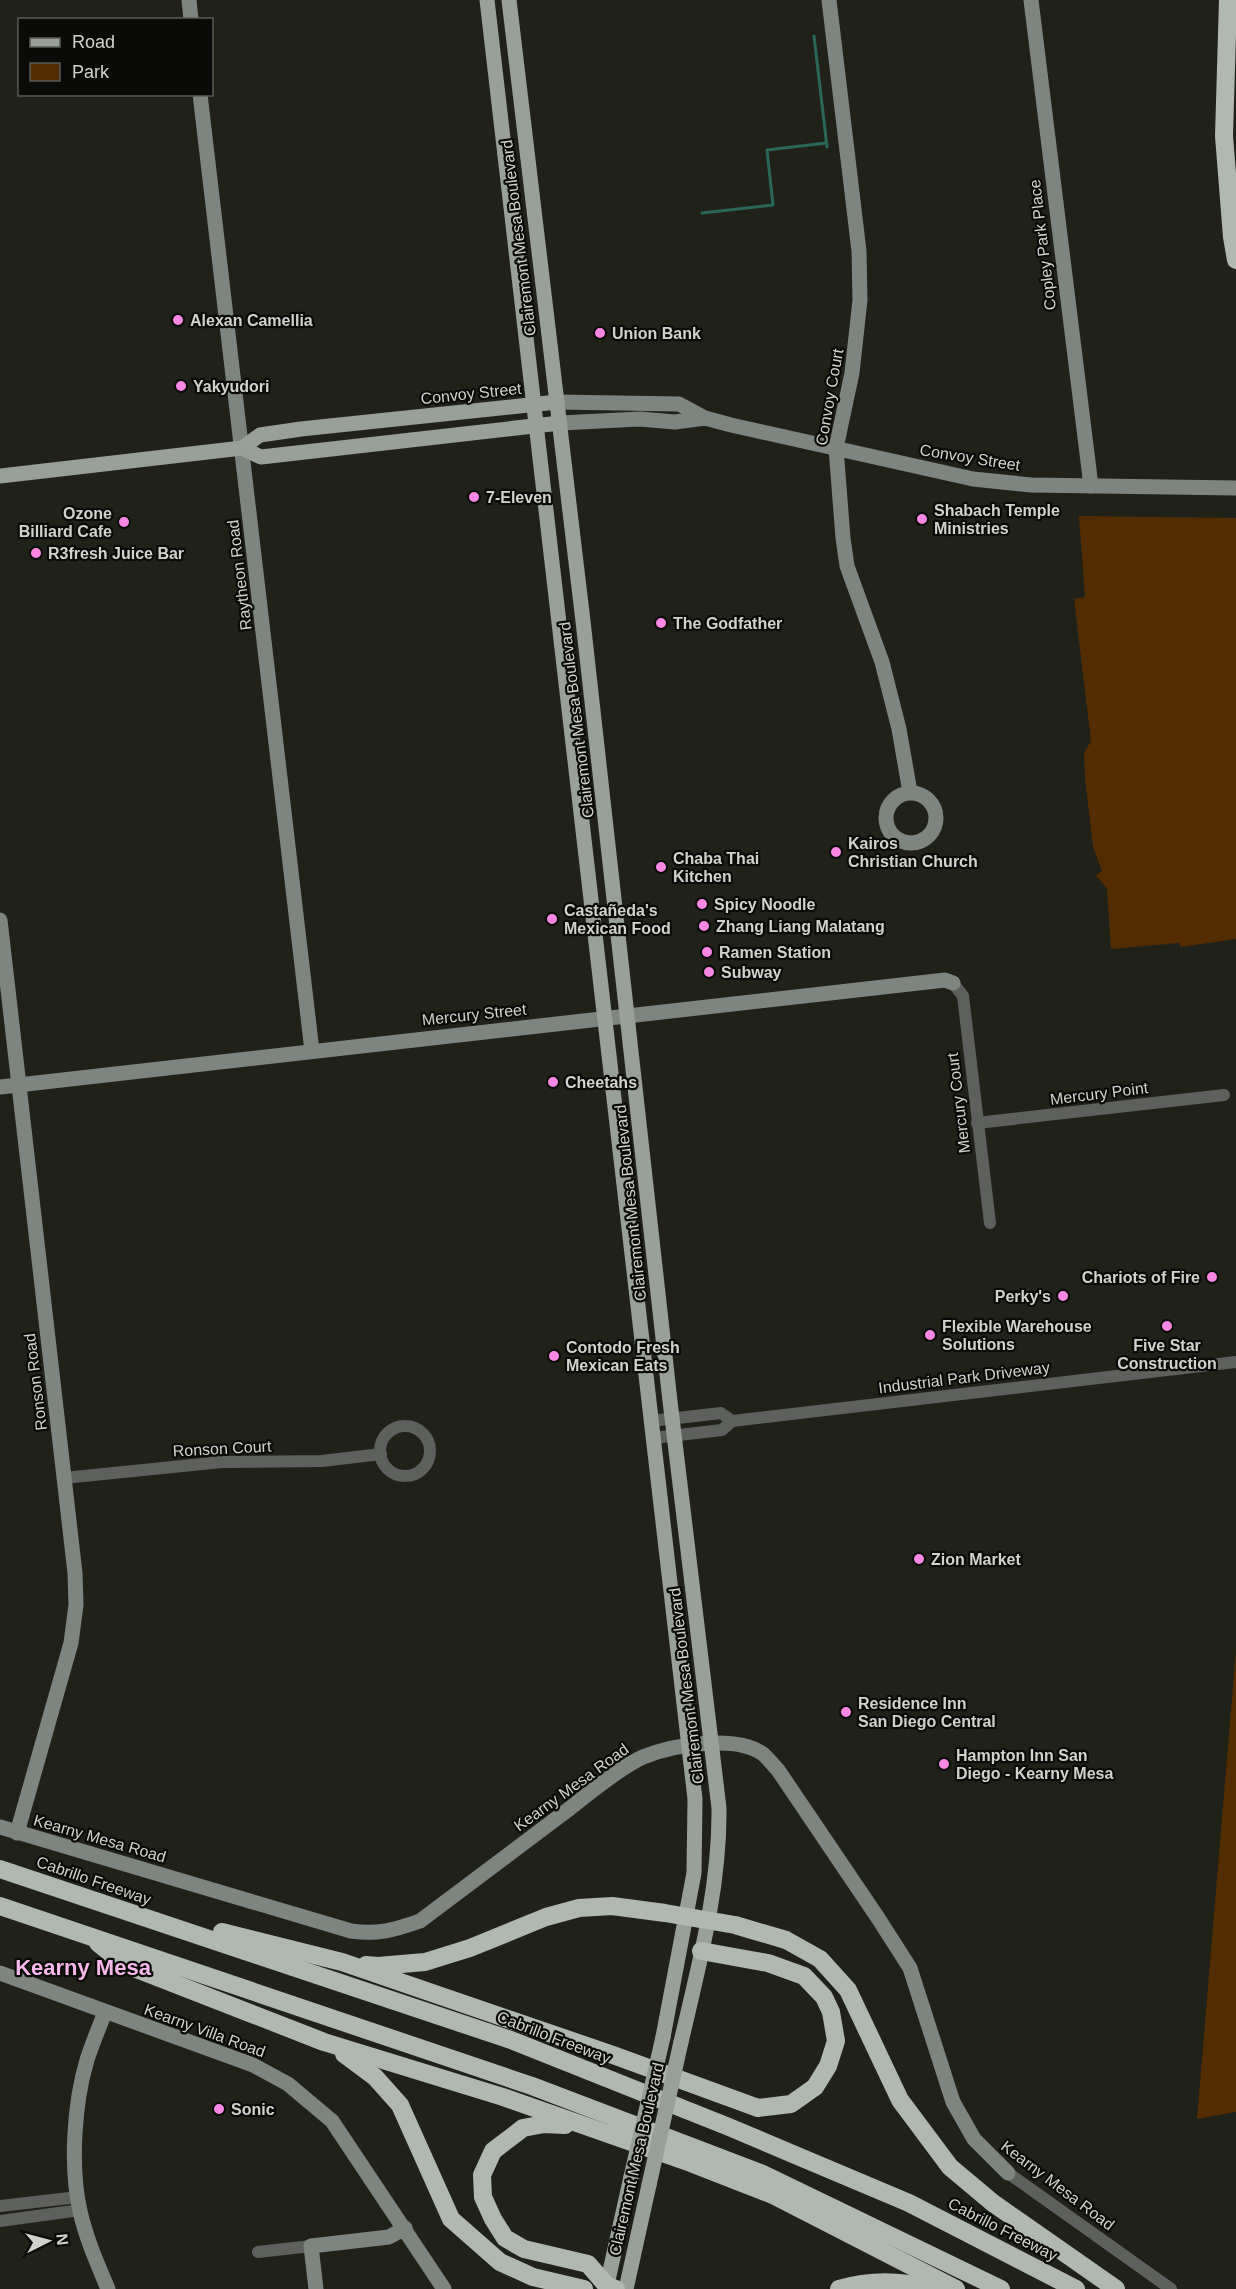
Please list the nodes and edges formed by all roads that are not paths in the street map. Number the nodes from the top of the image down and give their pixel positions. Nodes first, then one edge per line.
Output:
1 (189, 0) edge
2 (487, 0) edge
3 (508, 0) edge
4 (829, 0) edge
5 (1030, 0) edge
6 (1228, 0) edge
7 (191, 18) edge
8 (200, 96) edge
9 (1236, 260) edge
10 (557, 402) junction
11 (535, 405) junction
12 (705, 418) junction
13 (560, 423) junction
14 (537, 426) junction
15 (242, 448) junction
16 (836, 448) junction
17 (0, 476) edge
18 (1091, 486) junction
19 (1236, 488) edge
20 (910, 792) dead end
21 (0, 920) edge
22 (953, 983) joint
23 (628, 1015) junction
24 (603, 1018) junction
25 (312, 1051) junction
26 (19, 1085) junction
27 (0, 1087) edge
28 (1224, 1095) dead end
29 (977, 1124) junction
30 (990, 1223) dead end
31 (1236, 1362) edge
32 (672, 1418) junction
33 (651, 1421) junction
34 (732, 1421) junction
35 (674, 1435) junction
36 (653, 1438) junction
37 (381, 1454) junction
38 (64, 1478) junction
39 (712, 1744) junction
40 (690, 1746) junction
41 (0, 1827) edge
42 (17, 1833) junction
43 (0, 1869) edge
44 (82, 1897) junction
45 (0, 1906) edge
46 (687, 1917) junction
47 (707, 1920) junction
48 (90, 1937) junction
49 (701, 1951) junction
50 (342, 1962) junction
51 (0, 1973) edge
52 (105, 2012) junction
53 (324, 2042) junction
54 (582, 2126) junction
55 (1008, 2173) joint
56 (79, 2204) junction
57 (0, 2206) edge
58 (0, 2221) edge
59 (405, 2228) junction
60 (311, 2246) junction
61 (258, 2252) dead end
62 (610, 2288) edge
63 (108, 2289) edge
64 (316, 2289) edge
65 (444, 2289) edge
66 (584, 2289) edge
67 (626, 2289) edge
68 (839, 2289) edge
69 (931, 2289) edge
70 (956, 2289) edge
71 (1001, 2289) edge
72 (1076, 2289) edge
73 (1116, 2289) edge
74 (1171, 2289) edge

1 - 7 street
2 - 11 main road, Clairemont Mesa Boulevard
3 - 10 main road, Clairemont Mesa Boulevard
4 - 16 street, Convoy Court
5 - 18 street, Copley Park Place
6 - 9 highway
8 - 15 street, Raytheon Road
10 - 11 main road, Convoy Street
10 - 12 street, Convoy Street
10 - 13 main road, Clairemont Mesa Boulevard
11 - 14 main road, Clairemont Mesa Boulevard
11 - 15 main road, Convoy Street
12 - 13 street, Convoy Street
12 - 16 street, Convoy Street
13 - 14 main road, Convoy Street
13 - 23 main road, Clairemont Mesa Boulevard
14 - 15 main road, Convoy Street
14 - 24 main road, Clairemont Mesa Boulevard
15 - 17 main road, Convoy Street
15 - 25 street, Raytheon Road
16 - 18 street, Convoy Street
16 - 20 street, Convoy Court
18 - 19 street, Convoy Street
21 - 26 street, Ronson Road
22 - 23 street, Mercury Street
22 - 29 street, Mercury Court
23 - 24 street, Mercury Street
23 - 32 main road, Clairemont Mesa Boulevard
24 - 25 street, Mercury Street
24 - 33 main road, Clairemont Mesa Boulevard
25 - 26 street, Mercury Street
26 - 27 street, Mercury Street
26 - 38 street, Ronson Road
28 - 29 street, Mercury Point
29 - 30 street, Mercury Court
31 - 34 street, Industrial Park Driveway
32 - 33 street, Industrial Park Driveway
32 - 34 street, Industrial Park Driveway
32 - 35 main road, Clairemont Mesa Boulevard
33 - 36 main road, Clairemont Mesa Boulevard
34 - 35 street, Industrial Park Driveway
35 - 36 street, Industrial Park Driveway
35 - 39 main road, Clairemont Mesa Boulevard
36 - 40 main road, Clairemont Mesa Boulevard
37 - 37 street
37 - 38 street, Ronson Court
38 - 42 street, Ronson Road
39 - 40 street, Kearny Mesa Road
39 - 47 main road, Clairemont Mesa Boulevard
39 - 55 street, Kearny Mesa Road
40 - 42 street, Kearny Mesa Road
40 - 46 main road, Clairemont Mesa Boulevard
41 - 42 street, Kearny Mesa Road
43 - 44 highway, Cabrillo Freeway
44 - 50 highway
44 - 72 highway, Cabrillo Freeway
45 - 48 highway
46 - 47 highway
46 - 50 highway
46 - 62 main road, Clairemont Mesa Boulevard, bridge
47 - 49 main road, Clairemont Mesa Boulevard
47 - 73 highway
48 - 53 highway
48 - 71 highway
49 - 50 highway
49 - 67 main road, Clairemont Mesa Boulevard, bridge
51 - 52 street, Kearny Villa Road
52 - 56 street
52 - 59 street, Kearny Villa Road
53 - 54 highway
53 - 66 highway
54 - 62 highway
54 - 70 highway
55 - 74 street, Kearny Mesa Road
56 - 57 street
56 - 58 street
56 - 63 street
59 - 60 street
59 - 65 street, Kearny Villa Road
60 - 61 street
60 - 64 street
62 - 66 highway
68 - 69 highway

